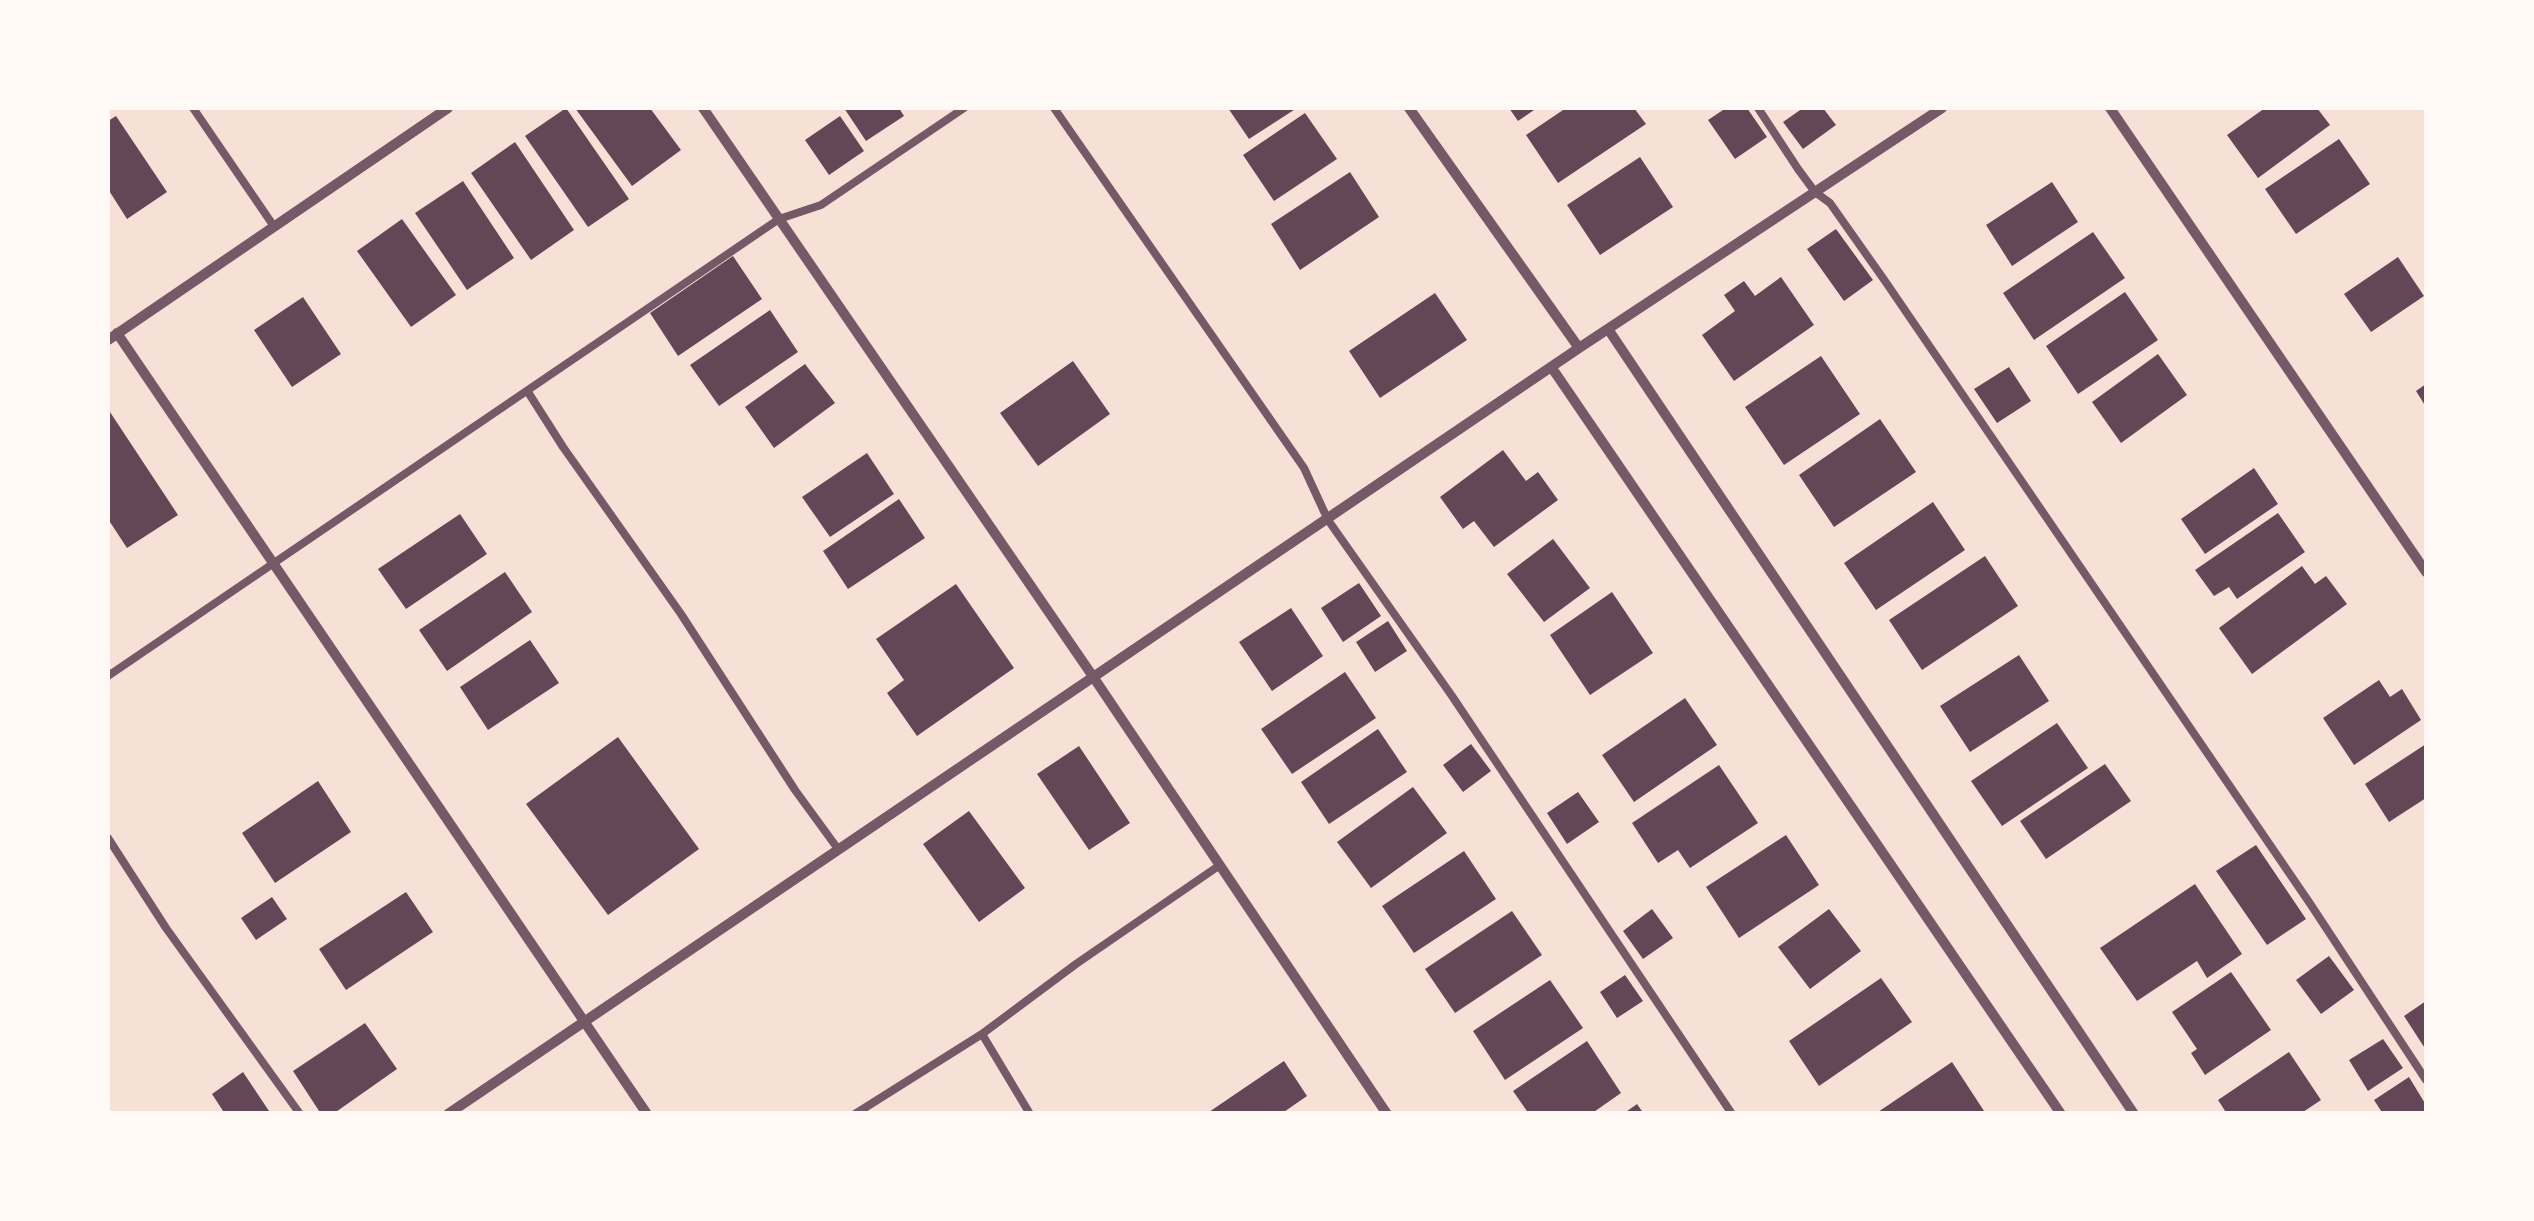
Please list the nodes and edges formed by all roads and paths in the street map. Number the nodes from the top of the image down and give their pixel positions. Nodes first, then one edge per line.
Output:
1 (193, 108) edge
2 (448, 108) edge
3 (702, 108) edge
4 (964, 108) edge
5 (1054, 108) edge
6 (1409, 108) edge
7 (1758, 108) edge
8 (1942, 108) edge
9 (2110, 108) edge
10 (1815, 192) junction
11 (780, 220) junction
12 (274, 226) junction
13 (1608, 330) junction
14 (112, 336) edge
15 (1579, 348) junction
16 (1552, 368) junction
17 (528, 392) junction
18 (1328, 520) junction
19 (272, 563) junction
20 (2426, 572) edge
21 (108, 676) edge
22 (1094, 678) junction
23 (108, 838) edge
24 (838, 849) junction
25 (1220, 865) junction
26 (584, 1022) junction
27 (982, 1034) junction
28 (2426, 1080) edge
29 (300, 1114) edge
30 (448, 1114) edge
31 (647, 1114) edge
32 (855, 1114) edge
33 (1030, 1114) edge
34 (1387, 1114) edge
35 (1732, 1114) edge
36 (2061, 1114) edge
37 (2134, 1114) edge

1 - 12 lane
2 - 12 street
3 - 11 street
4 - 11 lane
5 - 18 lane
6 - 15 street
7 - 10 lane
8 - 10 street
9 - 20 street
10 - 13 street
10 - 28 lane
11 - 17 lane
11 - 22 street
12 - 14 street
13 - 15 street
13 - 37 street
14 - 19 street
15 - 16 street
16 - 18 street
16 - 36 street
17 - 19 lane
17 - 24 lane
18 - 22 street
18 - 35 lane
19 - 21 lane
19 - 26 street
22 - 24 street
22 - 25 street
23 - 29 lane
24 - 26 street
25 - 27 lane
25 - 34 street
26 - 30 street
26 - 31 street
27 - 32 lane
27 - 33 lane

